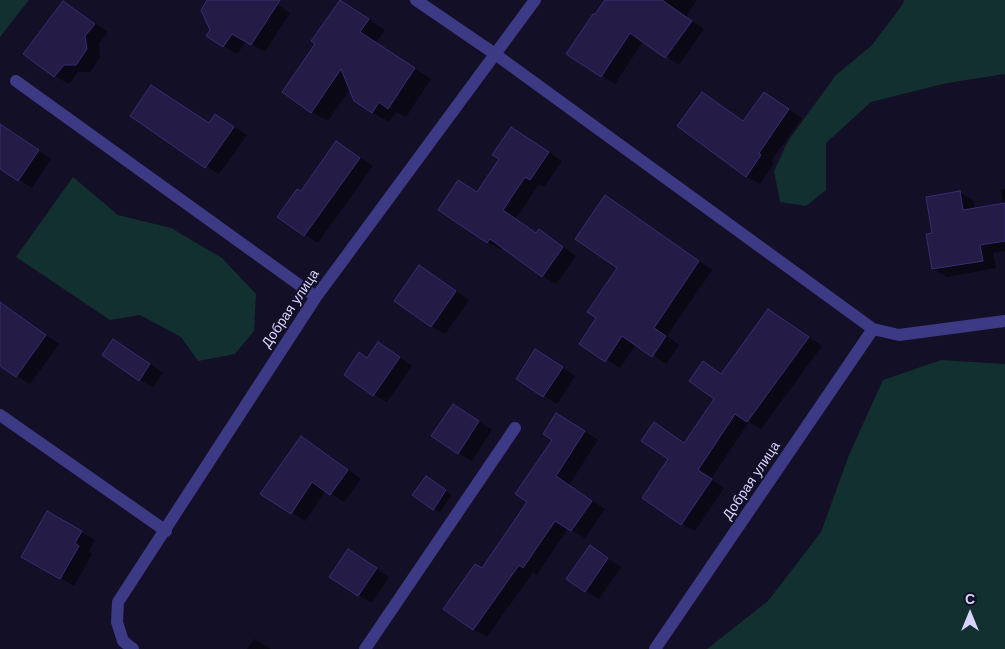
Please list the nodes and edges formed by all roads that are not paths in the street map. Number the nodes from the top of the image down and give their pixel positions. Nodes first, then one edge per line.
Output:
1 (416, 0) edge
2 (534, 0) edge
3 (495, 54) junction
4 (16, 81) dead end
5 (316, 297) junction
6 (1005, 321) edge
7 (873, 329) junction
8 (0, 415) edge
9 (515, 428) dead end
10 (166, 531) junction
11 (133, 649) edge
12 (365, 649) edge
13 (655, 649) edge

1 - 3 street
2 - 3 street, Добрая улица
3 - 5 street, Добрая улица
3 - 7 street
4 - 5 street
5 - 10 street, Добрая улица
6 - 7 street
7 - 13 street, Добрая улица
8 - 10 street
9 - 12 street
10 - 11 street, Добрая улица

